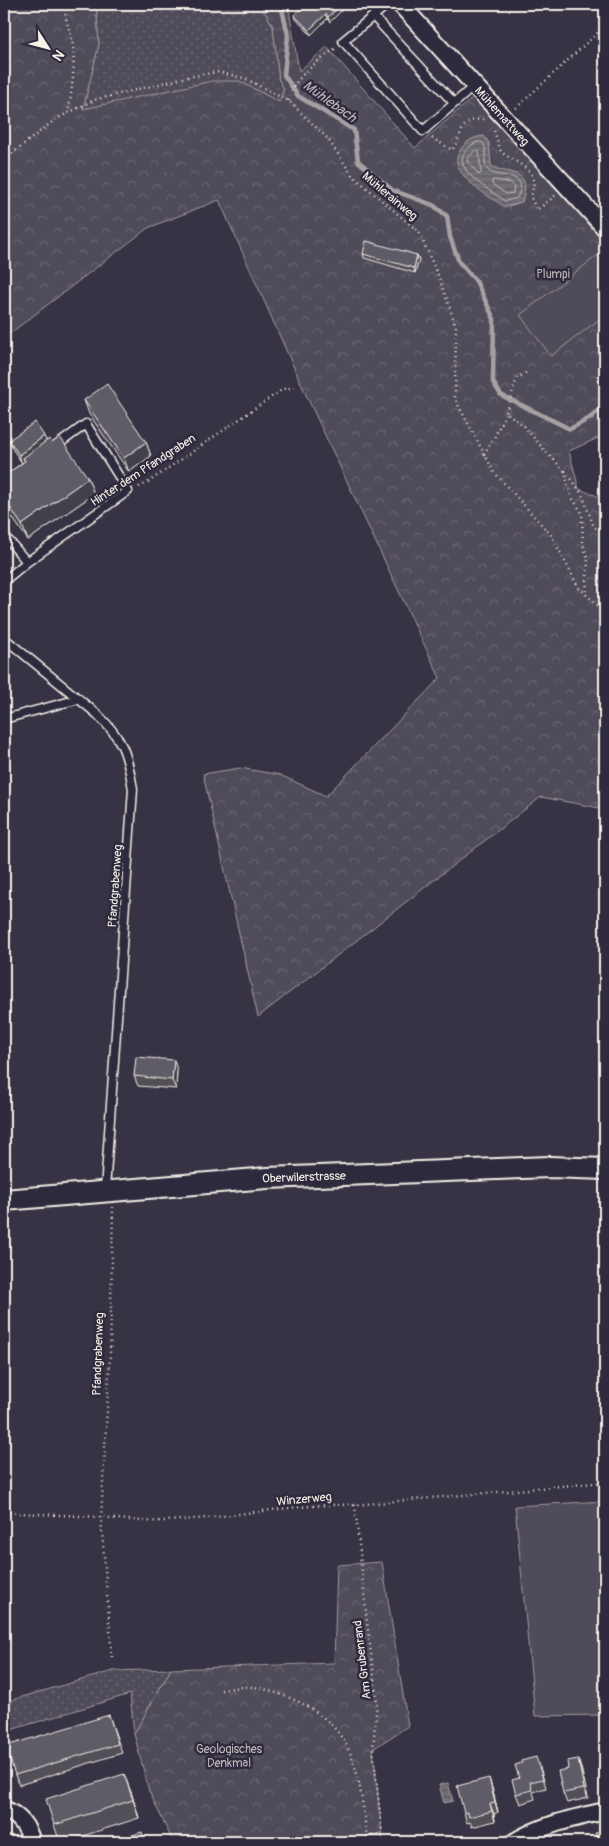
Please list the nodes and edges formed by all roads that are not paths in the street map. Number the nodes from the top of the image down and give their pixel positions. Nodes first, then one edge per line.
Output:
1 (388, 4) edge
2 (400, 4) edge
3 (374, 16) junction
4 (474, 86) junction
5 (454, 103) junction
6 (605, 228) edge
7 (48, 452) edge
8 (4, 535) edge
9 (27, 562) junction
10 (4, 581) edge
11 (4, 638) edge
12 (79, 699) junction
13 (4, 719) edge
14 (605, 1169) edge
15 (109, 1190) junction
16 (4, 1200) edge
17 (4, 1810) edge
18 (605, 1811) edge
19 (32, 1842) edge
20 (514, 1842) edge

1 - 3 lane
2 - 4 street, Mühlemattweg
3 - 5 lane
3 - 5 lane
4 - 5 lane
4 - 6 street, Mühlemattweg
7 - 9 lane, Hinter dem Pfandgraben
8 - 9 lane
9 - 10 lane, Hinter dem Pfandgraben
11 - 12 lane, Pfandgrabenweg
12 - 13 lane
12 - 15 lane, Pfandgrabenweg
14 - 15 street, Oberwilerstrasse
15 - 16 street, Oberwilerstrasse
17 - 19 street
18 - 20 street

